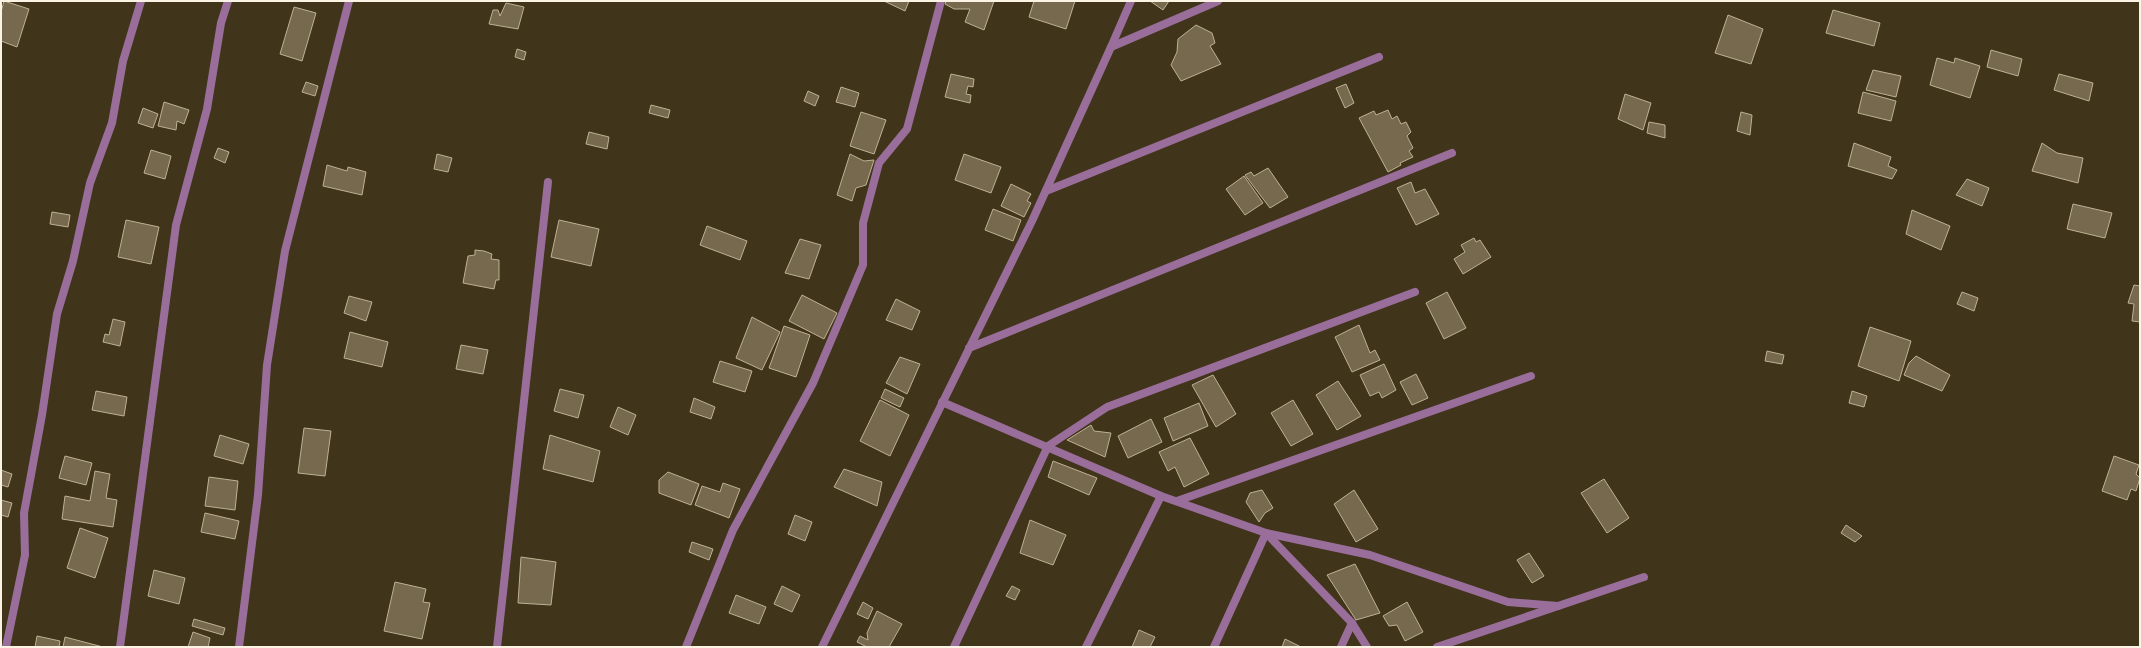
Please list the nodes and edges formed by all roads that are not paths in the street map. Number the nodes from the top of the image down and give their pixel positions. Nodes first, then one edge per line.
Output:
1 (141, 1) edge
2 (228, 1) edge
3 (349, 1) edge
4 (941, 1) edge
5 (1132, 1) edge
6 (1218, 1) edge
7 (1111, 47) junction
8 (1379, 57) dead end
9 (1452, 153) dead end
10 (548, 182) dead end
11 (1046, 191) junction
12 (1415, 292) dead end
13 (969, 348) junction
14 (1531, 376) dead end
15 (942, 402) junction
16 (1048, 446) junction
17 (1161, 496) junction
18 (1176, 501) junction
19 (1266, 532) junction
20 (1644, 577) dead end
21 (1558, 606) junction
22 (1352, 623) junction
23 (6, 647) edge
24 (120, 647) edge
25 (239, 647) edge
26 (497, 647) edge
27 (686, 647) edge
28 (822, 647) edge
29 (954, 647) edge
30 (1086, 647) edge
31 (1214, 647) edge
32 (1341, 647) edge
33 (1367, 647) edge
34 (1437, 647) edge

1 - 23 street
2 - 24 street
3 - 25 street
4 - 27 street
5 - 7 street
6 - 7 street
7 - 11 street
8 - 11 street
9 - 13 street
10 - 26 street
11 - 13 street
12 - 16 street
13 - 15 street
14 - 18 street
15 - 16 street
15 - 28 street
16 - 17 street
16 - 29 street
17 - 18 street
17 - 30 street
18 - 19 street
19 - 21 street
19 - 22 street
19 - 31 street
20 - 21 street
21 - 34 street
22 - 32 street
22 - 33 street

